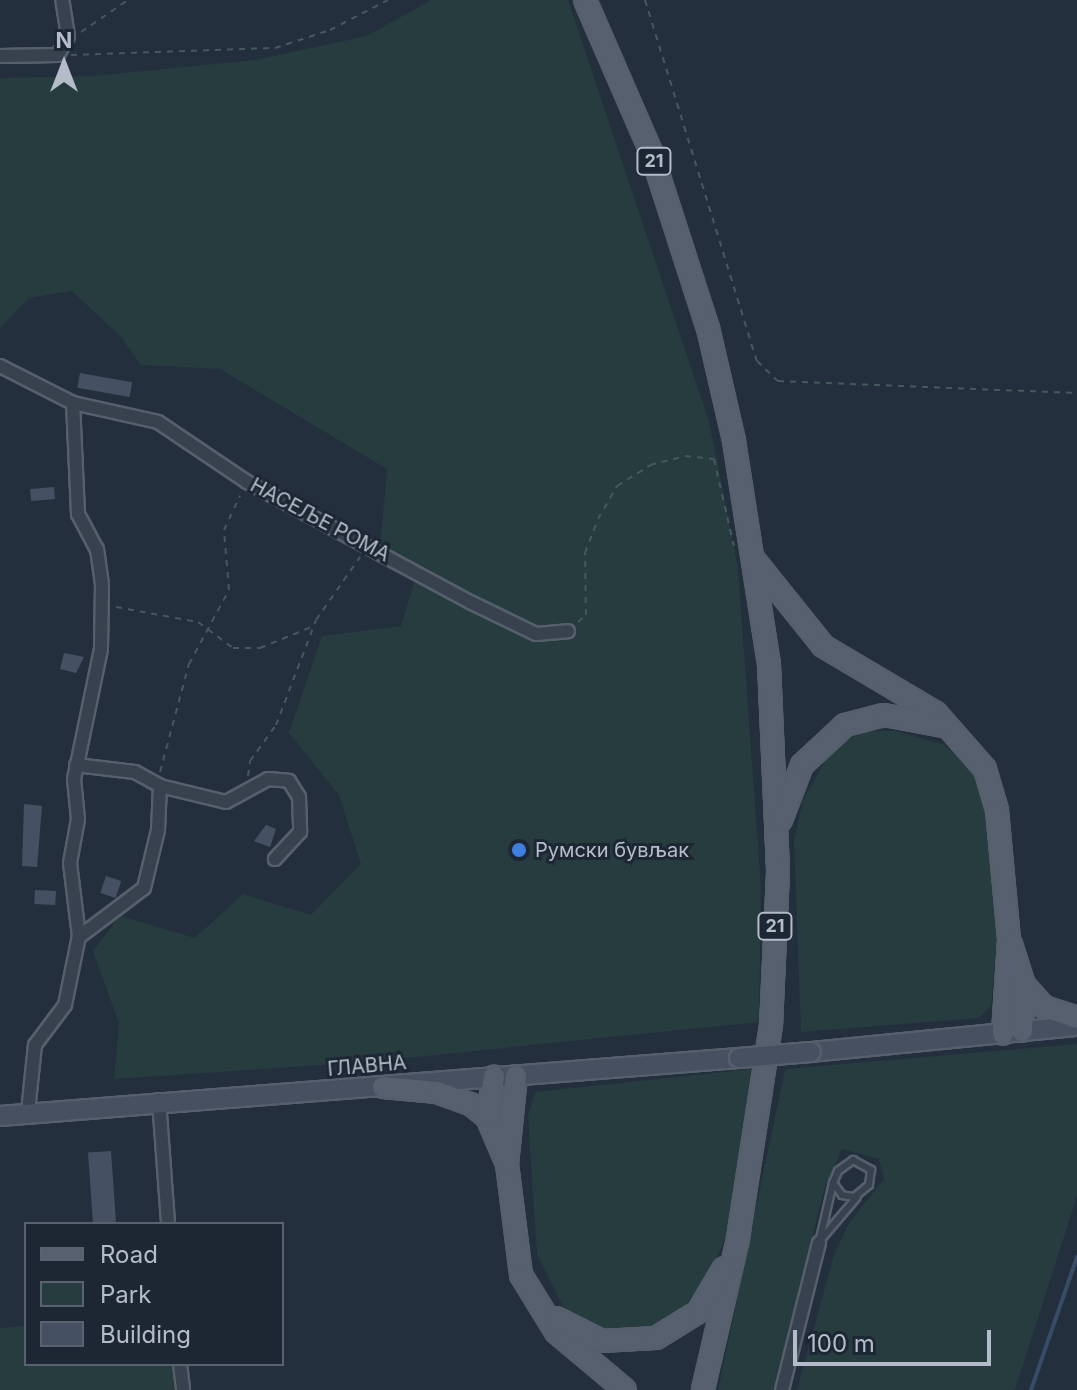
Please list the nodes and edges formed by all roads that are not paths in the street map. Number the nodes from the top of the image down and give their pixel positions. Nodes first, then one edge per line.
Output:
1 (62, 0) edge
2 (585, 0) edge
3 (0, 56) edge
4 (0, 366) edge
5 (73, 403) junction
6 (755, 561) junction
7 (568, 631) road end
8 (951, 728) junction
9 (76, 765) junction
10 (160, 786) junction
11 (777, 826) junction
12 (275, 859) dead end
13 (79, 937) junction
14 (1009, 940) junction
15 (1024, 985) junction
16 (1077, 1018) edge
17 (1077, 1026) edge
18 (1012, 1033) junction
19 (516, 1076) junction
20 (494, 1077) junction
21 (383, 1087) junction
22 (159, 1100) junction
23 (28, 1112) junction
24 (0, 1116) edge
25 (487, 1117) junction
26 (507, 1164) junction
27 (833, 1183) junction
28 (860, 1194) junction
29 (168, 1222) edge
30 (738, 1239) junction
31 (819, 1243) junction
32 (533, 1301) junction
33 (180, 1366) edge
34 (183, 1390) edge
35 (625, 1390) edge
36 (703, 1390) edge
37 (782, 1390) edge

1 - 3 street
2 - 6 main road, 21
4 - 5 street, НАСЕЉЕ РОМА
5 - 7 street, НАСЕЉЕ РОМА
5 - 9 street
6 - 8 main road
6 - 11 main road, 21
8 - 11 main road
8 - 14 main road
9 - 10 street
9 - 13 street
10 - 12 street
10 - 13 street
11 - 30 main road, 21
13 - 23 street
14 - 15 main road
14 - 18 main road
15 - 16 main road
15 - 18 main road
17 - 18 main road, ГЛАВНА
18 - 19 main road, ГЛАВНА, bridge
19 - 20 main road, ГЛАВНА
19 - 26 main road
20 - 21 main road, ГЛАВНА
20 - 25 main road
21 - 22 main road, ГЛАВНА
21 - 25 main road
22 - 23 main road, ГЛАВНА
22 - 29 street
23 - 24 main road, ГЛАВНА
25 - 26 main road
26 - 32 main road
27 - 28 lane
27 - 28 lane
27 - 31 lane
28 - 31 lane
30 - 32 main road
30 - 36 main road, 21
31 - 37 street
32 - 35 main road
33 - 34 street

